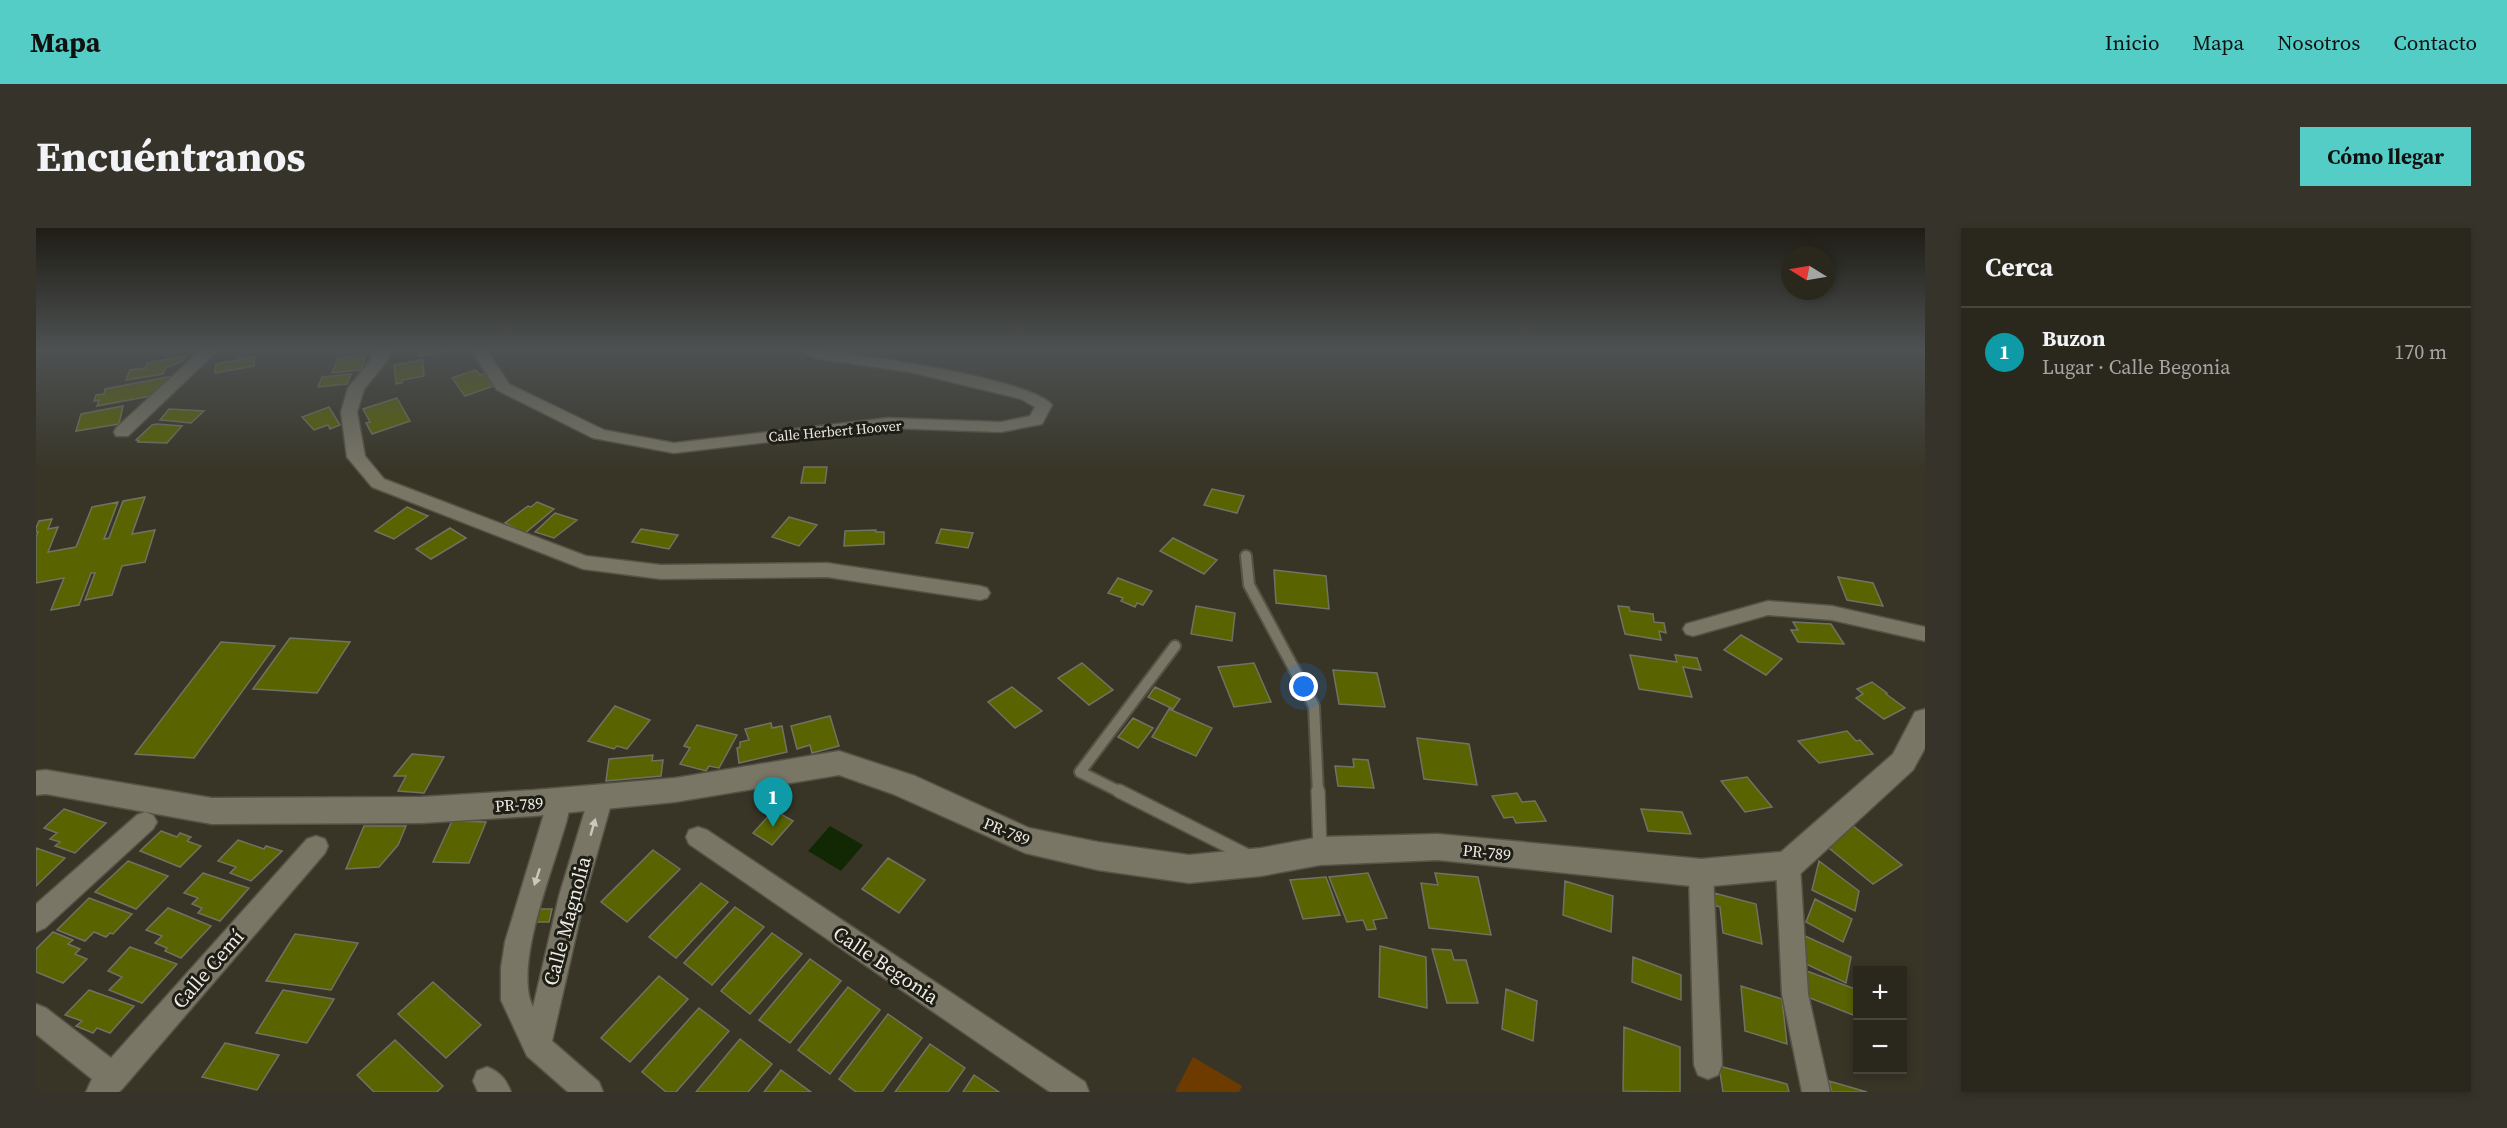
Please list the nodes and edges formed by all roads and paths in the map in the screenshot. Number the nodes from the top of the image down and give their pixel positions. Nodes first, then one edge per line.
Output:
1 (167, 390) edge
2 (355, 390) edge
3 (510, 390) edge
4 (1010, 390) edge
5 (122, 432) dead end
6 (1246, 556) dead end
7 (980, 593) dead end
8 (1693, 629) dead end
9 (1925, 634) edge
10 (1175, 646) dead end
11 (1925, 720) edge
12 (36, 783) edge
13 (601, 797) junction
14 (558, 801) junction
15 (145, 822) dead end
16 (698, 837) dead end
17 (316, 846) dead end
18 (1320, 852) junction
19 (1261, 862) junction
20 (1788, 864) junction
21 (1701, 873) junction
22 (36, 920) edge
23 (36, 1017) edge
24 (537, 1046) junction
25 (1708, 1065) dead end
26 (107, 1085) edge
27 (590, 1092) edge
28 (1075, 1092) edge
29 (1816, 1092) edge

1 - 5 street
2 - 7 street
3 - 4 street, Calle Herbert Hoover
6 - 18 lane
8 - 9 street
10 - 19 lane
11 - 20 street
12 - 14 street, PR-789 / PR-789
13 - 14 street, PR-789 / PR-789
13 - 19 street, PR-789 / PR-789
24 -> 13 street, Calle Magnolia
14 -> 24 street, Calle Magnolia
15 - 22 street
16 - 28 street, Calle Begonia
17 - 26 street, Calle Cemí
18 - 19 street, PR-789 / PR-789
18 - 21 street, PR-789 / PR-789
20 - 21 street, PR-789 / PR-789
20 - 29 street
21 - 25 street
23 - 26 street
24 - 27 street, Calle Magnolia

